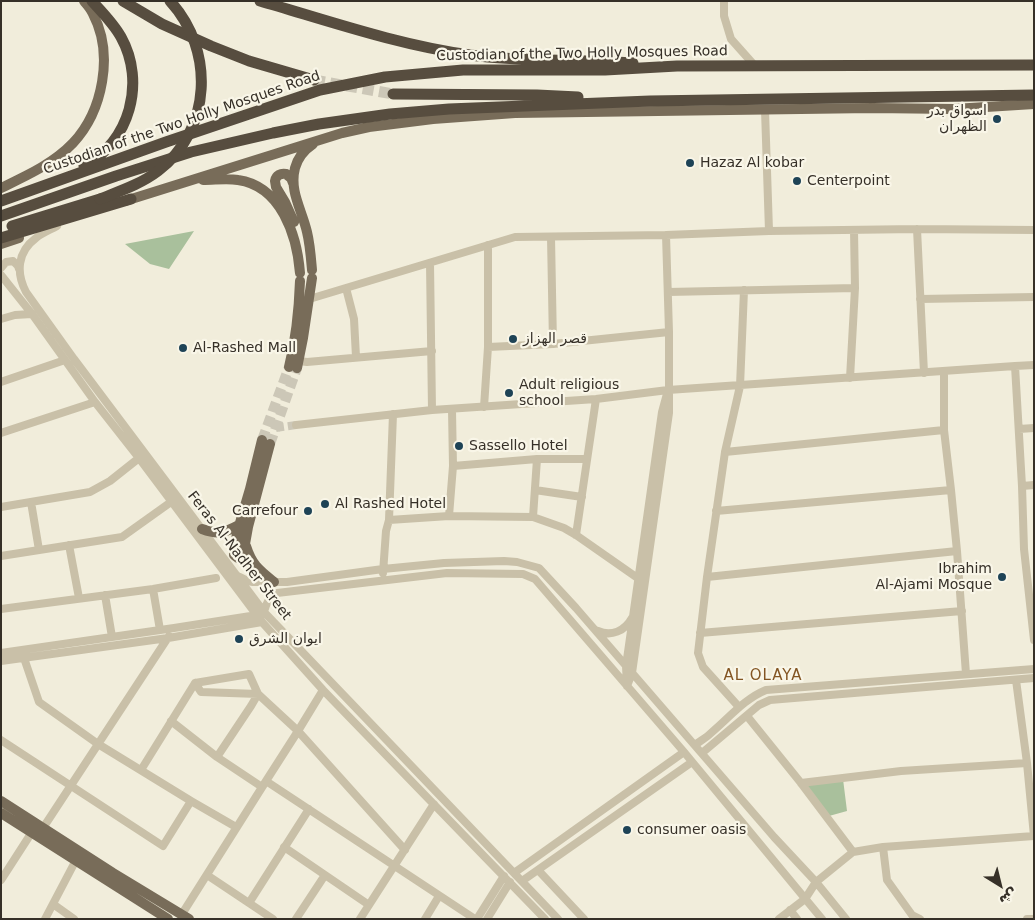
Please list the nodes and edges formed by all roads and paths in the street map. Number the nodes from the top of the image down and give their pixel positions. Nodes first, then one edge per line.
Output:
1 (84, 1) edge
2 (92, 1) edge
3 (123, 1) edge
4 (170, 1) edge
5 (260, 1) edge
6 (724, 1) edge
7 (1034, 65) edge
8 (677, 66) junction
9 (755, 66) junction
10 (314, 80) tunnel mouth
11 (393, 94) tunnel mouth
12 (1034, 95) edge
13 (650, 101) junction
14 (1034, 104) edge
15 (765, 110) junction
16 (318, 140) junction
17 (190, 181) junction
18 (293, 183) junction
19 (1, 188) edge
20 (31, 191) junction
21 (131, 199) junction
22 (1, 201) edge
23 (1, 216) edge
24 (57, 226) junction
25 (916, 229) junction
26 (1, 230) edge
27 (854, 230) junction
28 (1034, 230) edge
29 (768, 231) junction
30 (666, 235) junction
31 (551, 237) junction
32 (1, 238) edge
33 (1, 244) edge
34 (296, 246) junction
35 (488, 246) junction
36 (430, 263) junction
37 (1, 268) edge
38 (19, 269) junction
39 (2, 274) edge
40 (346, 288) junction
41 (855, 288) junction
42 (744, 290) junction
43 (668, 292) junction
44 (1034, 297) edge
45 (920, 299) junction
46 (304, 300) junction
47 (32, 314) junction
48 (1, 319) edge
49 (669, 332) junction
50 (553, 344) junction
51 (488, 347) junction
52 (432, 352) junction
53 (356, 357) junction
54 (64, 360) junction
55 (1034, 365) edge
56 (295, 366) joint
57 (1015, 366) junction
58 (944, 371) junction
59 (924, 372) junction
60 (850, 378) junction
61 (1, 382) edge
62 (740, 386) junction
63 (668, 390) junction
64 (596, 399) junction
65 (95, 402) junction
66 (484, 407) junction
67 (432, 410) junction
68 (452, 410) junction
69 (393, 414) junction
70 (296, 426) tunnel mouth
71 (1034, 428) edge
72 (1019, 429) junction
73 (944, 430) junction
74 (1, 433) edge
75 (725, 452) junction
76 (139, 458) junction
77 (537, 459) junction
78 (587, 459) junction
79 (453, 466) junction
80 (1034, 485) edge
81 (1022, 486) junction
82 (535, 490) junction
83 (951, 490) junction
84 (582, 497) junction
85 (31, 502) junction
86 (171, 502) junction
87 (1, 506) edge
88 (716, 511) junction
89 (449, 516) junction
90 (533, 517) junction
91 (389, 520) junction
92 (239, 525) junction
93 (202, 529) junction
94 (576, 535) junction
95 (69, 545) junction
96 (246, 546) junction
97 (1034, 548) edge
98 (1024, 549) junction
99 (39, 550) junction
100 (957, 551) junction
101 (1, 556) edge
102 (383, 568) junction
103 (237, 575) junction
104 (707, 576) junction
105 (216, 578) dead end
106 (638, 579) junction
107 (383, 580) junction
108 (274, 582) junction
109 (153, 589) junction
110 (105, 595) junction
111 (79, 598) junction
112 (1032, 607) edge
113 (1, 608) edge
114 (962, 611) junction
115 (260, 613) junction
116 (633, 614) junction
117 (262, 622) junction
118 (174, 628) junction
119 (593, 628) junction
120 (160, 630) junction
121 (700, 633) junction
122 (112, 637) junction
123 (168, 638) junction
124 (1034, 640) edge
125 (1, 653) edge
126 (24, 658) junction
127 (1, 662) edge
128 (626, 666) junction
129 (1034, 669) edge
130 (632, 673) junction
131 (966, 674) junction
132 (1034, 678) edge
133 (1016, 680) junction
134 (195, 683) junction
135 (627, 686) junction
136 (323, 690) junction
137 (258, 694) junction
138 (739, 707) junction
139 (747, 716) junction
140 (171, 722) junction
141 (298, 731) junction
142 (173, 732) dead end
143 (1, 740) edge
144 (98, 744) junction
145 (695, 745) junction
146 (684, 752) junction
147 (702, 753) junction
148 (217, 757) junction
149 (692, 762) junction
150 (1027, 763) junction
151 (141, 770) junction
152 (801, 783) junction
153 (264, 784) junction
154 (71, 785) junction
155 (191, 801) junction
156 (1, 802) edge
157 (434, 804) junction
158 (309, 809) junction
159 (1, 812) edge
160 (43, 828) junction
161 (236, 828) junction
162 (32, 832) junction
163 (1034, 836) edge
164 (284, 847) junction
165 (883, 847) junction
166 (404, 850) junction
167 (853, 852) junction
168 (76, 860) junction
169 (394, 865) junction
170 (538, 870) junction
171 (514, 873) junction
172 (207, 875) junction
173 (325, 875) junction
174 (504, 876) junction
175 (1, 880) edge
176 (522, 881) junction
177 (510, 882) junction
178 (816, 882) junction
179 (439, 896) junction
180 (804, 899) junction
181 (249, 903) junction
182 (53, 904) junction
183 (369, 905) junction
184 (790, 910) junction
185 (186, 916) edge
186 (1034, 918) edge
187 (45, 919) edge
188 (74, 919) edge
189 (168, 919) edge
190 (273, 919) edge
191 (296, 919) edge
192 (360, 919) edge
193 (425, 919) edge
194 (476, 919) edge
195 (486, 919) edge
196 (545, 919) edge
197 (558, 919) edge
198 (584, 919) edge
199 (779, 919) edge
200 (797, 919) edge
201 (822, 919) edge
202 (846, 919) edge
203 (920, 919) edge
204 (1028, 919) edge

1 - 19 main road
2 - 20 highway
3 - 10 highway
4 - 26 highway, bridge
5 - 8 highway
6 - 9 street
7 - 9 highway, Custodian of the Two Holly Mosques Road
8 - 9 highway, Custodian of the Two Holly Mosques Road
8 - 20 highway, Custodian of the Two Holly Mosques Road
11 - 13 highway
12 - 13 highway, Custodian of the Two Holly Mosques Road
13 - 23 highway, Custodian of the Two Holly Mosques Road
14 - 15 main road
15 - 16 main road
15 - 29 street
16 - 17 main road
16 - 18 main road
17 - 21 main road
17 - 34 main road
18 - 34 main road
18 - 46 main road
20 - 22 highway, Custodian of the Two Holly Mosques Road
21 - 24 main road
21 - 32 highway
24 - 33 main road
24 - 38 street
25 - 27 street
25 - 28 street
25 - 45 street
27 - 29 street
27 - 41 street
29 - 30 street
30 - 31 street
30 - 43 street
31 - 35 street
31 - 50 street
34 - 46 main road
35 - 36 street
35 - 51 street
36 - 40 street
36 - 52 street
37 - 38 street
38 - 93 street, Feras Al-Nadher Street
39 - 47 street, Feras Al-Nadher Street
40 - 46 street
40 - 53 street
41 - 42 street
41 - 60 street
42 - 43 street
42 - 62 street
43 - 49 street
44 - 45 street
45 - 59 street
46 - 56 main road
47 - 48 street
47 - 54 street, Feras Al-Nadher Street
49 - 50 street
49 - 63 street
50 - 51 street
51 - 66 street
52 - 53 street
52 - 67 street
53 - 56 street
54 - 61 street
54 - 65 street, Feras Al-Nadher Street
55 - 57 street
57 - 58 street
57 - 72 street
58 - 59 street
58 - 73 street
59 - 60 street
60 - 62 street
62 - 63 street
62 - 75 street
63 - 64 street
63 - 106 street
63 - 130 street
64 - 66 street
64 - 78 street
65 - 74 street
65 - 76 street, Feras Al-Nadher Street
66 - 68 street
67 - 68 street
67 - 69 street
68 - 79 street
69 - 70 street
69 - 91 street
71 - 72 street
72 - 81 street
73 - 75 street
73 - 83 street
75 - 88 street
76 - 85 street
76 - 86 street, Feras Al-Nadher Street
77 - 78 street
77 - 79 street
77 - 82 street
78 - 84 street
79 - 89 street
80 - 81 street
81 - 98 street
82 - 84 street
82 - 90 street
83 - 88 street
83 - 100 street
84 - 94 street
85 - 87 street
85 - 99 street
86 - 95 street
86 - 115 street, Feras Al-Nadher Street
88 - 104 street
89 - 90 street
89 - 91 street
90 - 94 street
91 - 102 street
92 - 93 main road
92 - 96 main road
92 - 96 main road
93 - 103 street, Feras Al-Nadher Street
94 - 106 street
95 - 99 street
95 - 111 street
96 - 108 main road
97 - 98 street
98 - 112 street
99 - 101 street
100 - 104 street
100 - 114 street
102 - 107 street
102 - 108 street
102 - 119 street
103 - 108 street
103 - 115 street, Feras Al-Nadher Street
104 - 121 street
105 - 109 street
106 - 116 street
107 - 115 street
107 - 135 street
109 - 110 street
109 - 120 street
110 - 111 street
110 - 122 street
111 - 113 street
112 - 124 street
114 - 121 street
114 - 131 street
115 - 117 street, Feras Al-Nadher Street
115 - 118 street
115 - 171 street, Feras Al-Nadher Street
116 - 119 street
116 - 128 street
117 - 123 street
117 - 136 street, Feras Al-Nadher Street
118 - 120 street
118 - 123 street
119 - 128 street
120 - 122 street
121 - 138 street
122 - 125 street
123 - 126 street
123 - 144 street
126 - 127 street
126 - 144 street
128 - 130 street
128 - 135 street
129 - 131 street
130 - 135 street
130 - 145 street
131 - 138 street
132 - 133 street
133 - 139 street
133 - 150 street
134 - 137 street
134 - 137 street
134 - 140 street
135 - 146 street
136 - 141 street
136 - 157 street, Feras Al-Nadher Street
137 - 141 street
137 - 148 street
138 - 145 street
139 - 147 street
139 - 152 street
140 - 142 street
140 - 148 street
140 - 151 street
141 - 153 street
141 - 166 street
143 - 154 street
144 - 151 street
144 - 154 street
145 - 147 street
146 - 149 street
146 - 171 street
147 - 178 street
148 - 153 street
149 - 170 street
149 - 180 street
150 - 152 street
150 - 163 street
151 - 155 street
152 - 167 street
153 - 158 street
153 - 161 street
154 - 155 street
154 - 160 street
155 - 161 street
156 - 160 main road
157 - 166 street
157 - 174 street, Feras Al-Nadher Street
158 - 164 street
158 - 169 street
159 - 162 main road
160 - 185 main road
161 - 172 street
162 - 168 main road
162 - 175 street
163 - 165 street
164 - 173 street
164 - 181 street
165 - 167 street
165 - 203 street
166 - 169 street
167 - 178 street
168 - 182 street
168 - 189 main road
169 - 179 street
169 - 183 street
170 - 176 street
170 - 198 street
171 - 176 street, Feras Al-Nadher Street
172 - 181 street
172 - 185 street
173 - 183 street
173 - 191 street
174 - 177 street, Feras Al-Nadher Street
174 - 194 street
176 - 197 street, Feras Al-Nadher Street
177 - 195 street
177 - 196 street, Feras Al-Nadher Street
178 - 180 street
178 - 202 street
179 - 193 street
179 - 194 street
180 - 184 street
180 - 201 street
181 - 190 street
182 - 187 street
182 - 188 street
183 - 192 street
184 - 199 street
184 - 200 street
186 - 204 street

